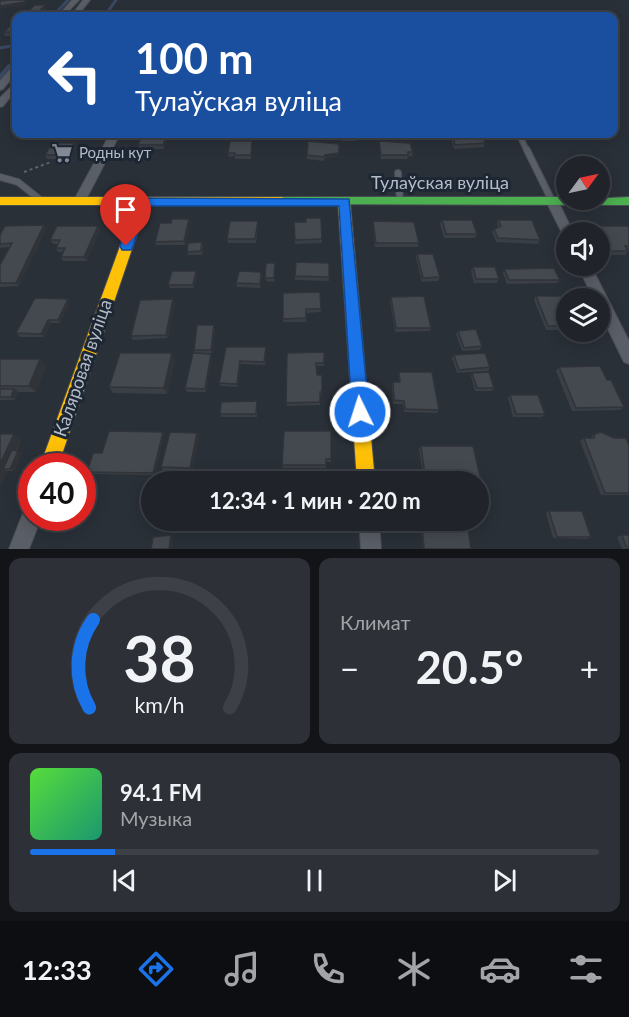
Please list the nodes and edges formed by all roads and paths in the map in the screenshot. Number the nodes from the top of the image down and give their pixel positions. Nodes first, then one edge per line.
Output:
1 (76, 0) edge
2 (87, 0) edge
3 (65, 12) edge
4 (77, 12) edge
5 (12, 73) edge
6 (0, 87) edge
7 (12, 90) edge
8 (0, 104) edge
9 (113, 138) edge
10 (521, 138) edge
11 (51, 162) edge
12 (398, 173) dead end
13 (0, 177) edge
14 (8, 178) junction
15 (0, 201) edge
16 (400, 201) junction
17 (552, 201) junction
18 (629, 201) edge
19 (43, 202) junction
20 (79, 202) junction
21 (142, 202) junction
22 (344, 202) junction
23 (562, 222) edge
24 (589, 276) edge
25 (629, 357) edge
26 (54, 453) edge
27 (365, 471) edge
28 (26, 531) edge
29 (370, 531) edge
30 (20, 549) edge
31 (371, 549) edge

1 - 3 street
2 - 4 street
5 - 6 street
7 - 8 street
9 - 20 street
10 - 17 lane
11 - 14 path
12 - 16 lane
13 - 14 lane
14 - 19 lane
15 - 19 main road, Тулаўская вуліца
16 - 17 main road, Тулаўская вуліца
16 - 22 main road, Тулаўская вуліца
17 - 18 main road, Тулаўская вуліца
17 - 23 street
19 - 20 main road, Тулаўская вуліца
20 - 21 main road, Тулаўская вуліца
21 - 22 main road, Тулаўская вуліца
21 - 26 main road, Каляровая вуліца
22 - 27 main road
24 - 25 street
28 - 30 street
29 - 31 street

